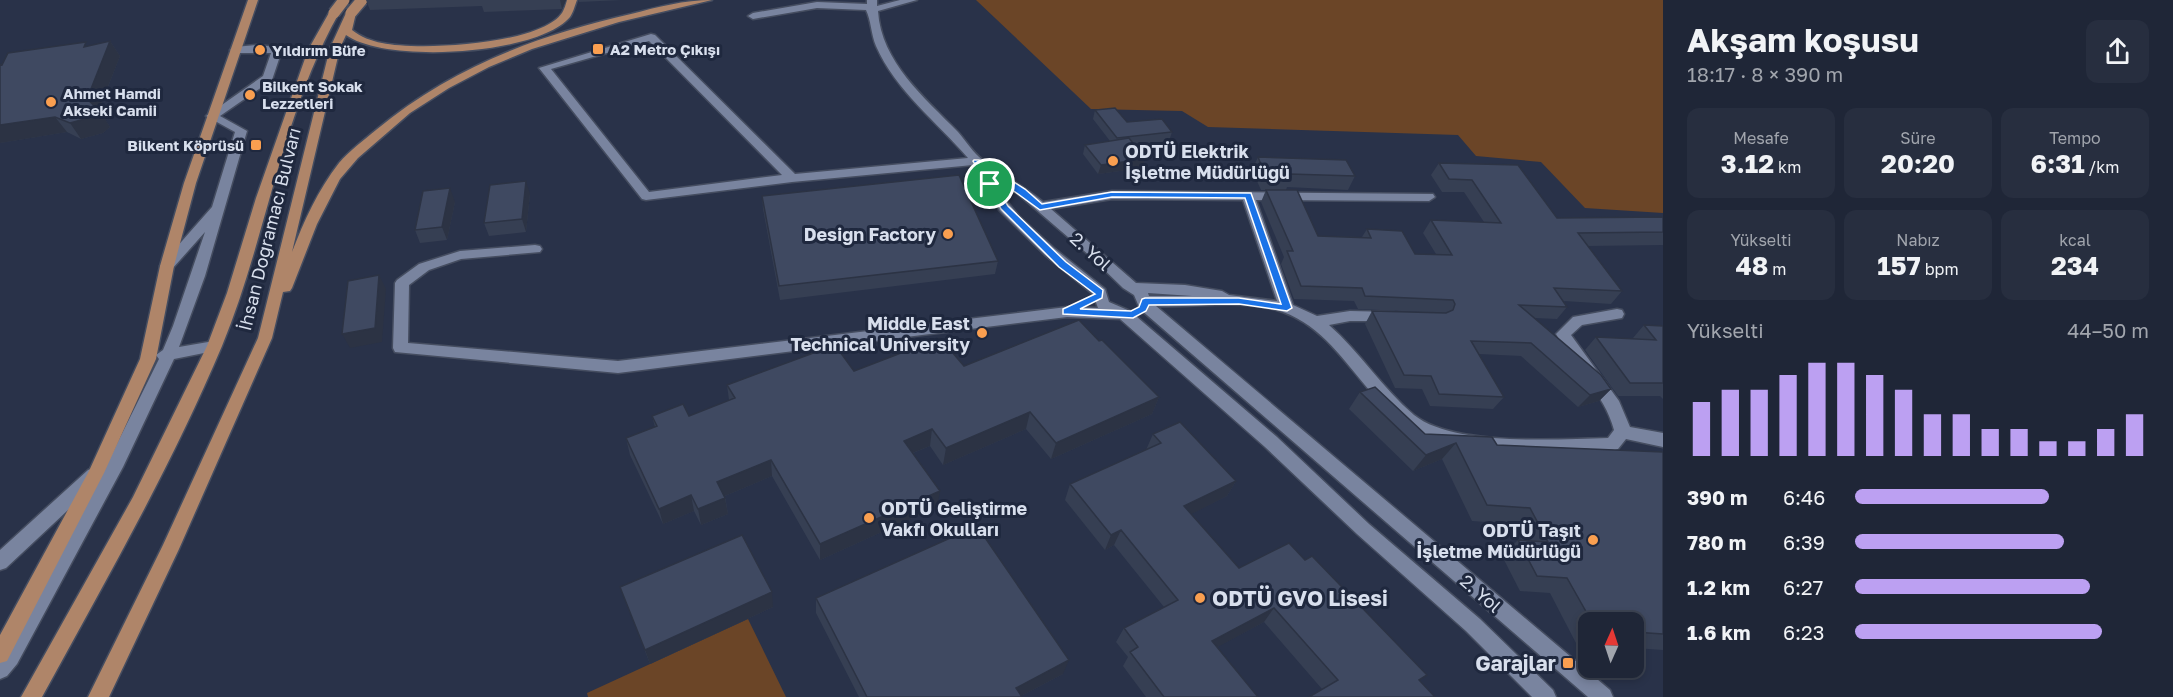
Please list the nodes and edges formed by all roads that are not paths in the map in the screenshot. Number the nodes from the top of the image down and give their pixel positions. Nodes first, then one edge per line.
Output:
1 (344, 0) edge
2 (362, 0) edge
3 (572, 0) edge
4 (707, 0) edge
5 (912, 0) edge
6 (254, 1) edge
7 (871, 6) edge
8 (351, 13) junction
9 (753, 16) dead end
10 (235, 50) junction
11 (212, 116) junction
12 (977, 161) junction
13 (792, 178) junction
14 (1248, 195) junction
15 (1429, 197) dead end
16 (1040, 207) junction
17 (218, 208) junction
18 (535, 249) dead end
19 (167, 266) junction
20 (1131, 287) junction
21 (1099, 294) junction
22 (1239, 301) junction
23 (1145, 303) junction
24 (1287, 308) junction
25 (1067, 312) junction
26 (1119, 314) junction
27 (1617, 314) dead end
28 (1402, 316) edge
29 (1314, 322) junction
30 (265, 338) junction
31 (214, 346) junction
32 (168, 354) junction
33 (148, 358) junction
34 (1623, 432) junction
35 (1663, 440) edge
36 (96, 473) junction
37 (170, 549) junction
38 (0, 562) edge
39 (0, 654) edge
40 (0, 669) edge
41 (31, 697) edge
42 (89, 697) edge
43 (98, 697) edge
44 (1546, 697) edge
45 (1602, 697) edge

1 - 31 main road, İhsan Doğramacı Bulvarı, bridge
2 - 8 main road, İhsan Doğramacı Bulvarı, bridge
3 - 8 main road
4 - 30 main road
5 - 7 street
6 - 10 main road
7 - 9 street
7 - 12 street
8 - 30 main road, İhsan Doğramacı Bulvarı
10 - 11 main road
10 - 11 street
11 - 17 street
11 - 19 main road
12 - 13 street
12 - 16 street, 2. Yol
12 - 21 street, 2. Yol
13 - 13 street
14 - 15 street
14 - 16 street
14 - 24 street
16 - 20 street, 2. Yol
17 - 19 street
17 - 32 street
18 - 25 street
19 - 33 main road
20 - 21 street
20 - 22 street
20 - 23 street, 2. Yol
21 - 25 street
21 - 26 street, 2. Yol
22 - 23 street
22 - 24 street
23 - 26 street
23 - 45 street, 2. Yol
24 - 29 street
25 - 26 street
26 - 44 street, 2. Yol
27 - 34 street
28 - 29 street
29 - 34 street
30 - 37 main road, İhsan Doğramacı Bulvarı
31 - 32 street
31 - 41 main road, İhsan Doğramacı Bulvarı
32 - 33 street
32 - 40 street
33 - 36 main road
34 - 35 street
36 - 38 street
36 - 39 main road
37 - 42 main road, İhsan Doğramacı Bulvarı
37 - 43 main road, İhsan Doğramacı Bulvarı

